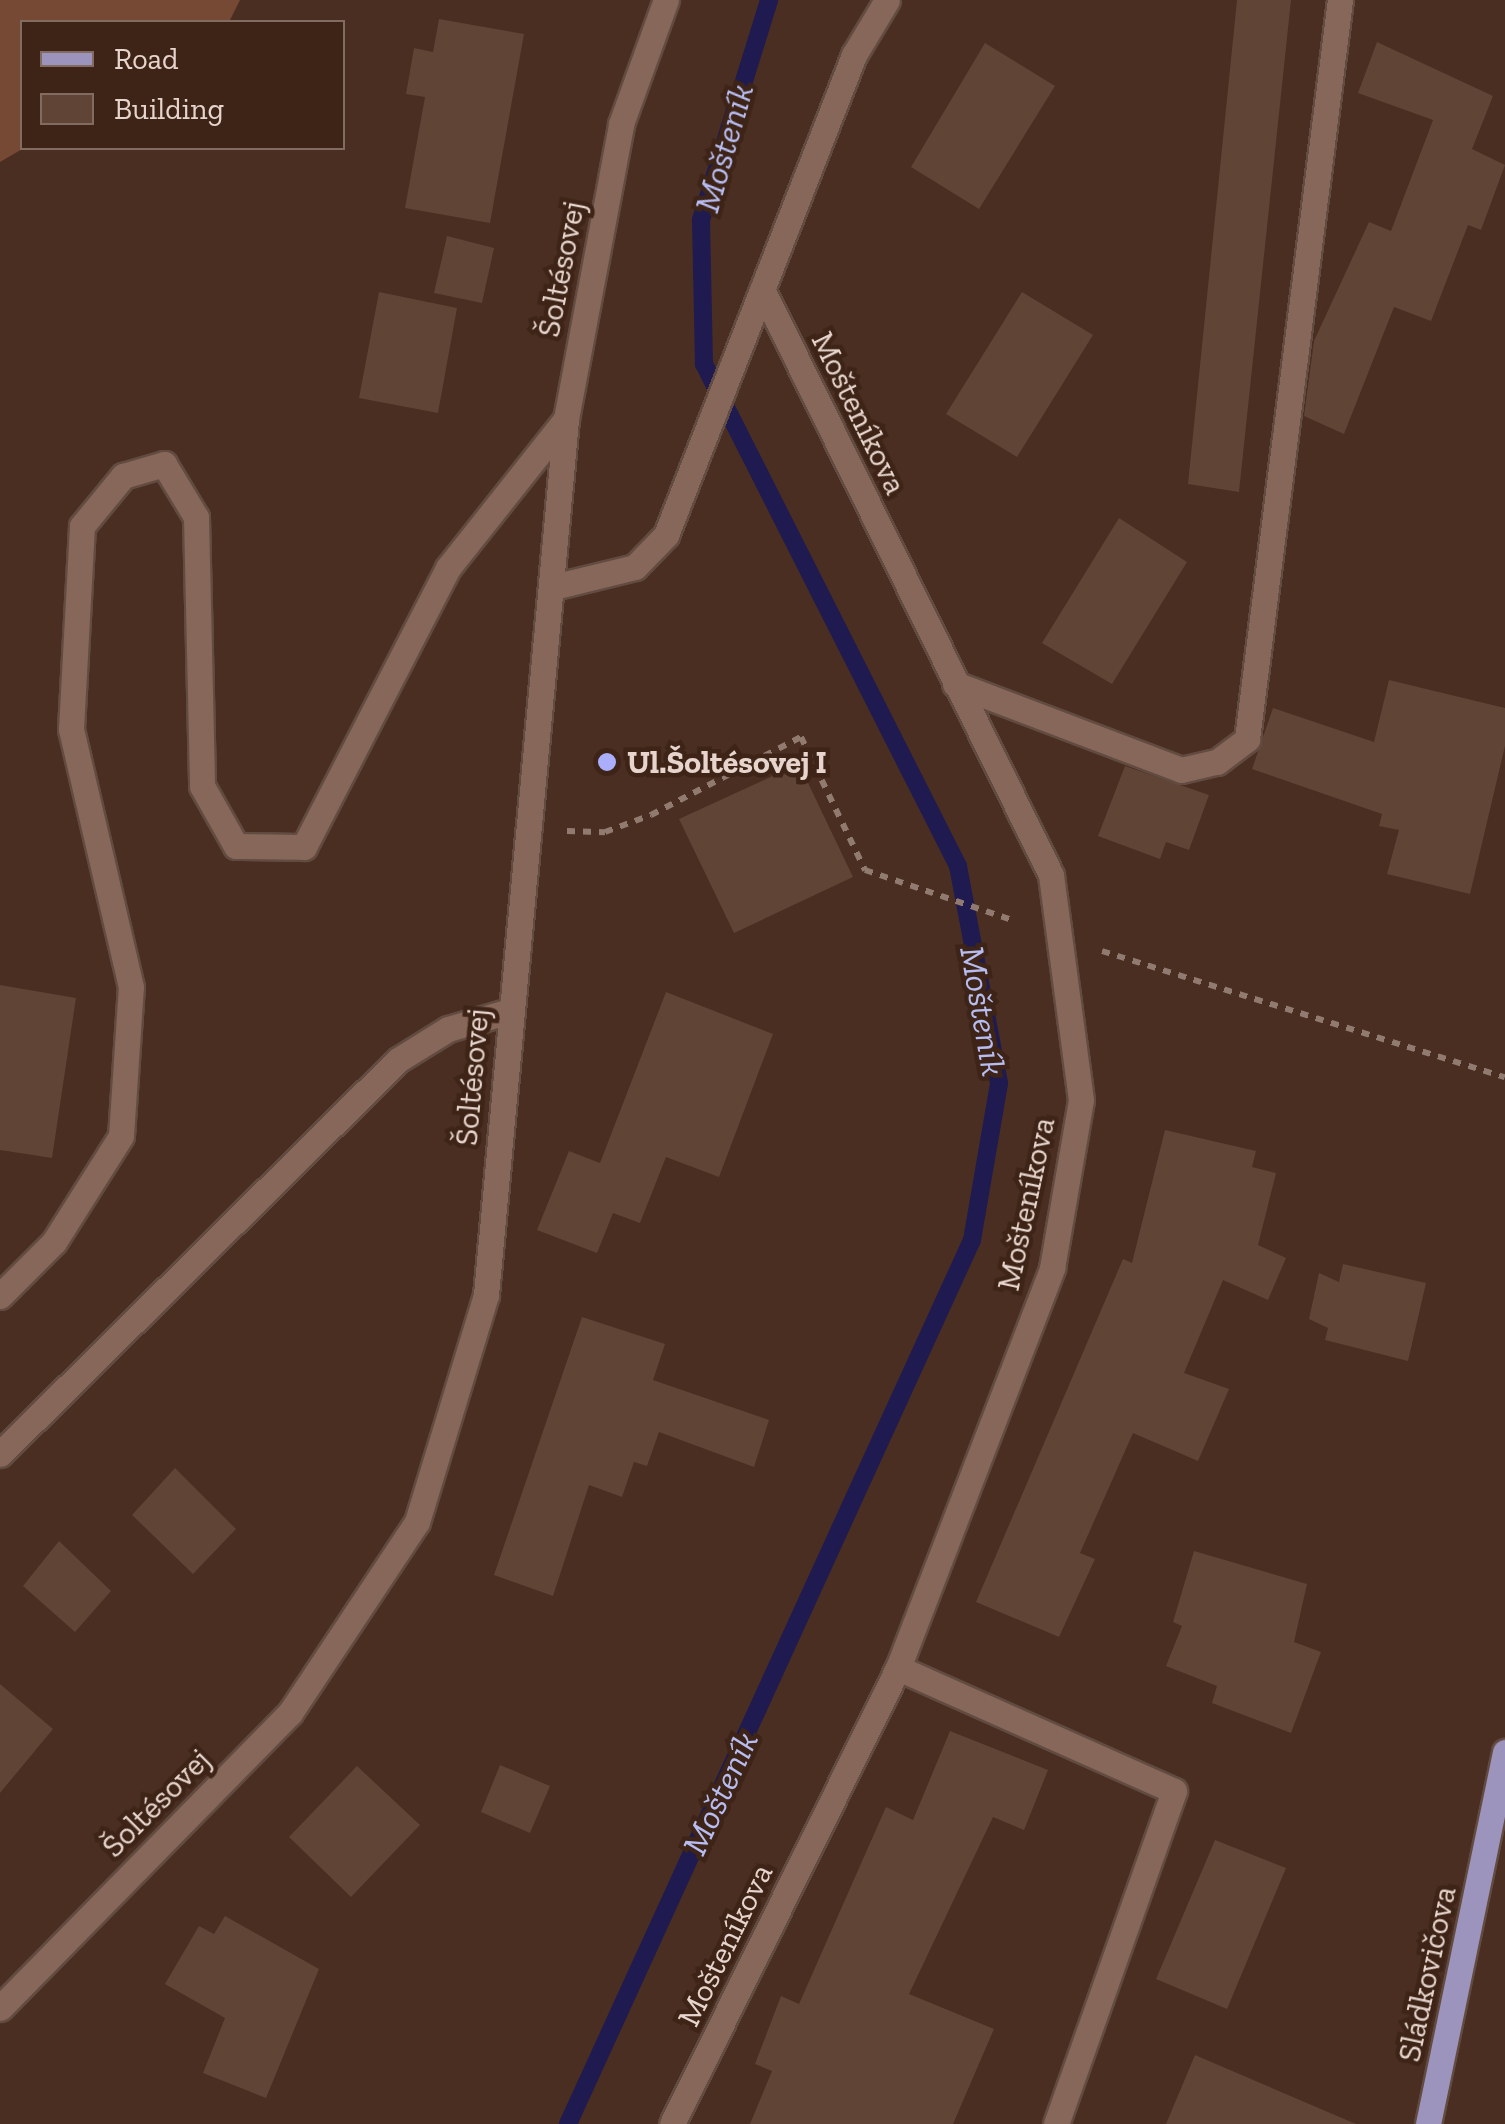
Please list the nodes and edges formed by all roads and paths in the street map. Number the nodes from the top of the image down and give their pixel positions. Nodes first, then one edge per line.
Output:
1 (666, 0) edge
2 (887, 0) edge
3 (1340, 0) edge
4 (762, 289) junction
5 (566, 419) junction
6 (552, 588) junction
7 (956, 684) junction
8 (531, 830) junction
9 (1059, 936) junction
10 (510, 1011) junction
11 (1505, 1078) edge
12 (0, 1296) edge
13 (0, 1454) edge
14 (898, 1668) junction
15 (1505, 1752) edge
16 (1497, 1839) edge
17 (0, 2008) edge
18 (672, 2124) edge
19 (1056, 2124) edge
20 (1428, 2124) edge

1 - 5 street, Šoltésovej
2 - 4 street
3 - 7 street
4 - 6 street
4 - 7 street, Mošteníkova
5 - 6 street, Šoltésovej
5 - 12 street
6 - 8 street, Šoltésovej
7 - 9 street, Mošteníkova
8 - 9 path
8 - 10 street, Šoltésovej
9 - 11 path
9 - 14 street, Mošteníkova
10 - 13 street
10 - 17 street, Šoltésovej
14 - 18 street, Mošteníkova
14 - 19 street
15 - 16 main road, Sládkovičova
16 - 20 main road, Sládkovičova

